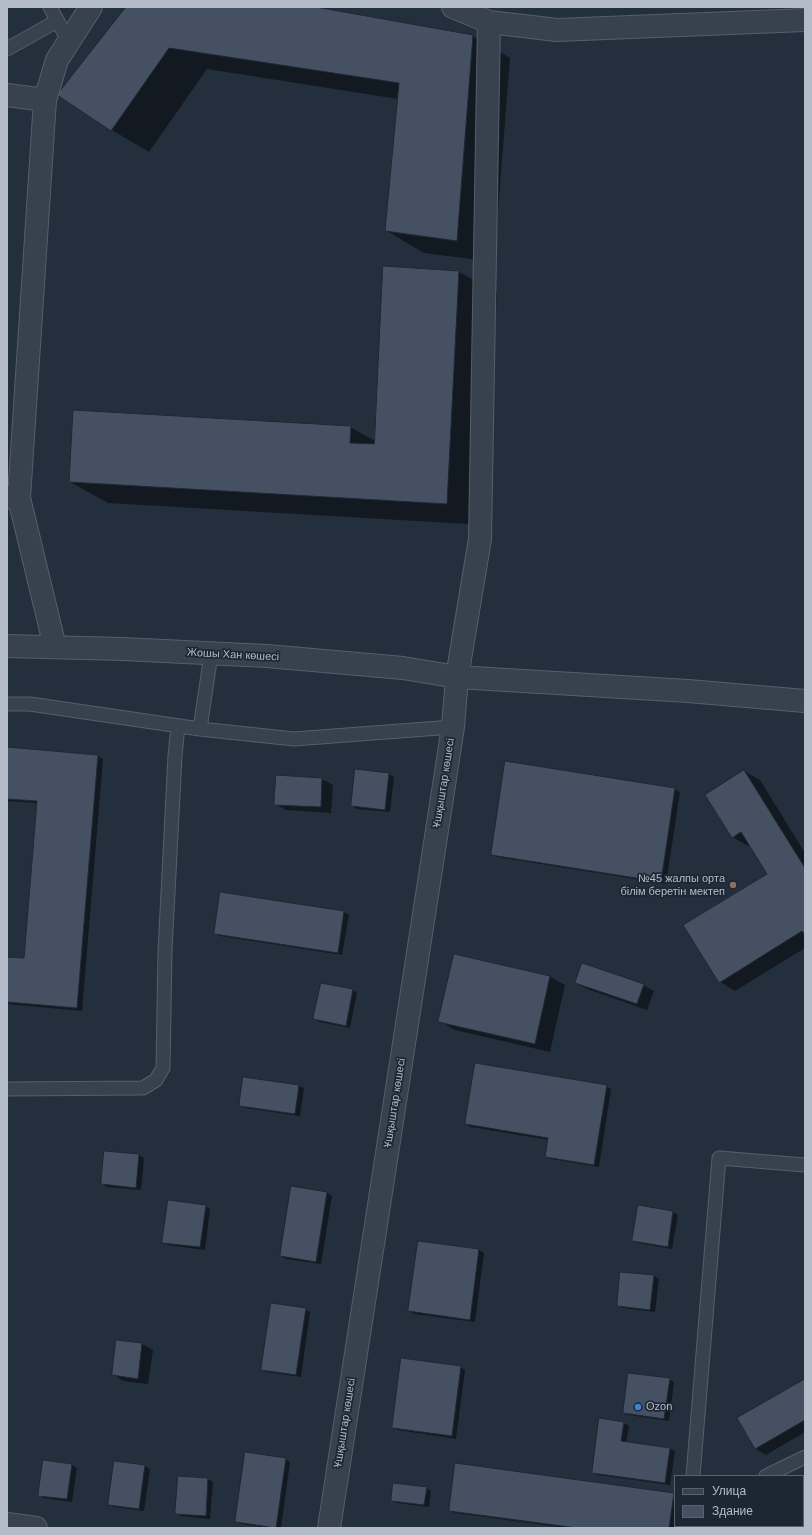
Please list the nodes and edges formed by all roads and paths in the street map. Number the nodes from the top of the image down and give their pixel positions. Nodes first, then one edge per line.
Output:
1 (50, 7) edge
2 (91, 7) edge
3 (454, 7) edge
4 (805, 20) edge
5 (57, 21) junction
6 (489, 22) junction
7 (69, 42) junction
8 (7, 49) edge
9 (7, 95) edge
10 (45, 100) junction
11 (13, 497) edge
12 (7, 646) edge
13 (55, 647) junction
14 (211, 654) junction
15 (458, 677) junction
16 (805, 701) edge
17 (7, 704) edge
18 (178, 726) junction
19 (453, 727) junction
20 (200, 729) junction
21 (7, 1089) edge
22 (805, 1166) edge
23 (805, 1457) edge
24 (693, 1475) edge
25 (768, 1475) edge
26 (7, 1524) edge
27 (36, 1528) edge
28 (329, 1528) edge

1 - 5 lane
2 - 7 street
3 - 6 street
4 - 6 street
5 - 7 lane
5 - 8 lane
6 - 15 street, Ұшқыштар көшесі
7 - 10 street
9 - 10 street
10 - 11 street
11 - 13 street
12 - 13 street, Жошы Хан көшесі
13 - 14 street, Жошы Хан көшесі
14 - 15 street, Жошы Хан көшесі
14 - 20 lane
15 - 16 street, Жошы Хан көшесі
15 - 19 street, Ұшқыштар көшесі
17 - 18 lane
18 - 20 lane
18 - 21 lane
19 - 20 lane
19 - 28 street, Ұшқыштар көшесі
22 - 24 lane
23 - 25 lane
26 - 27 street

